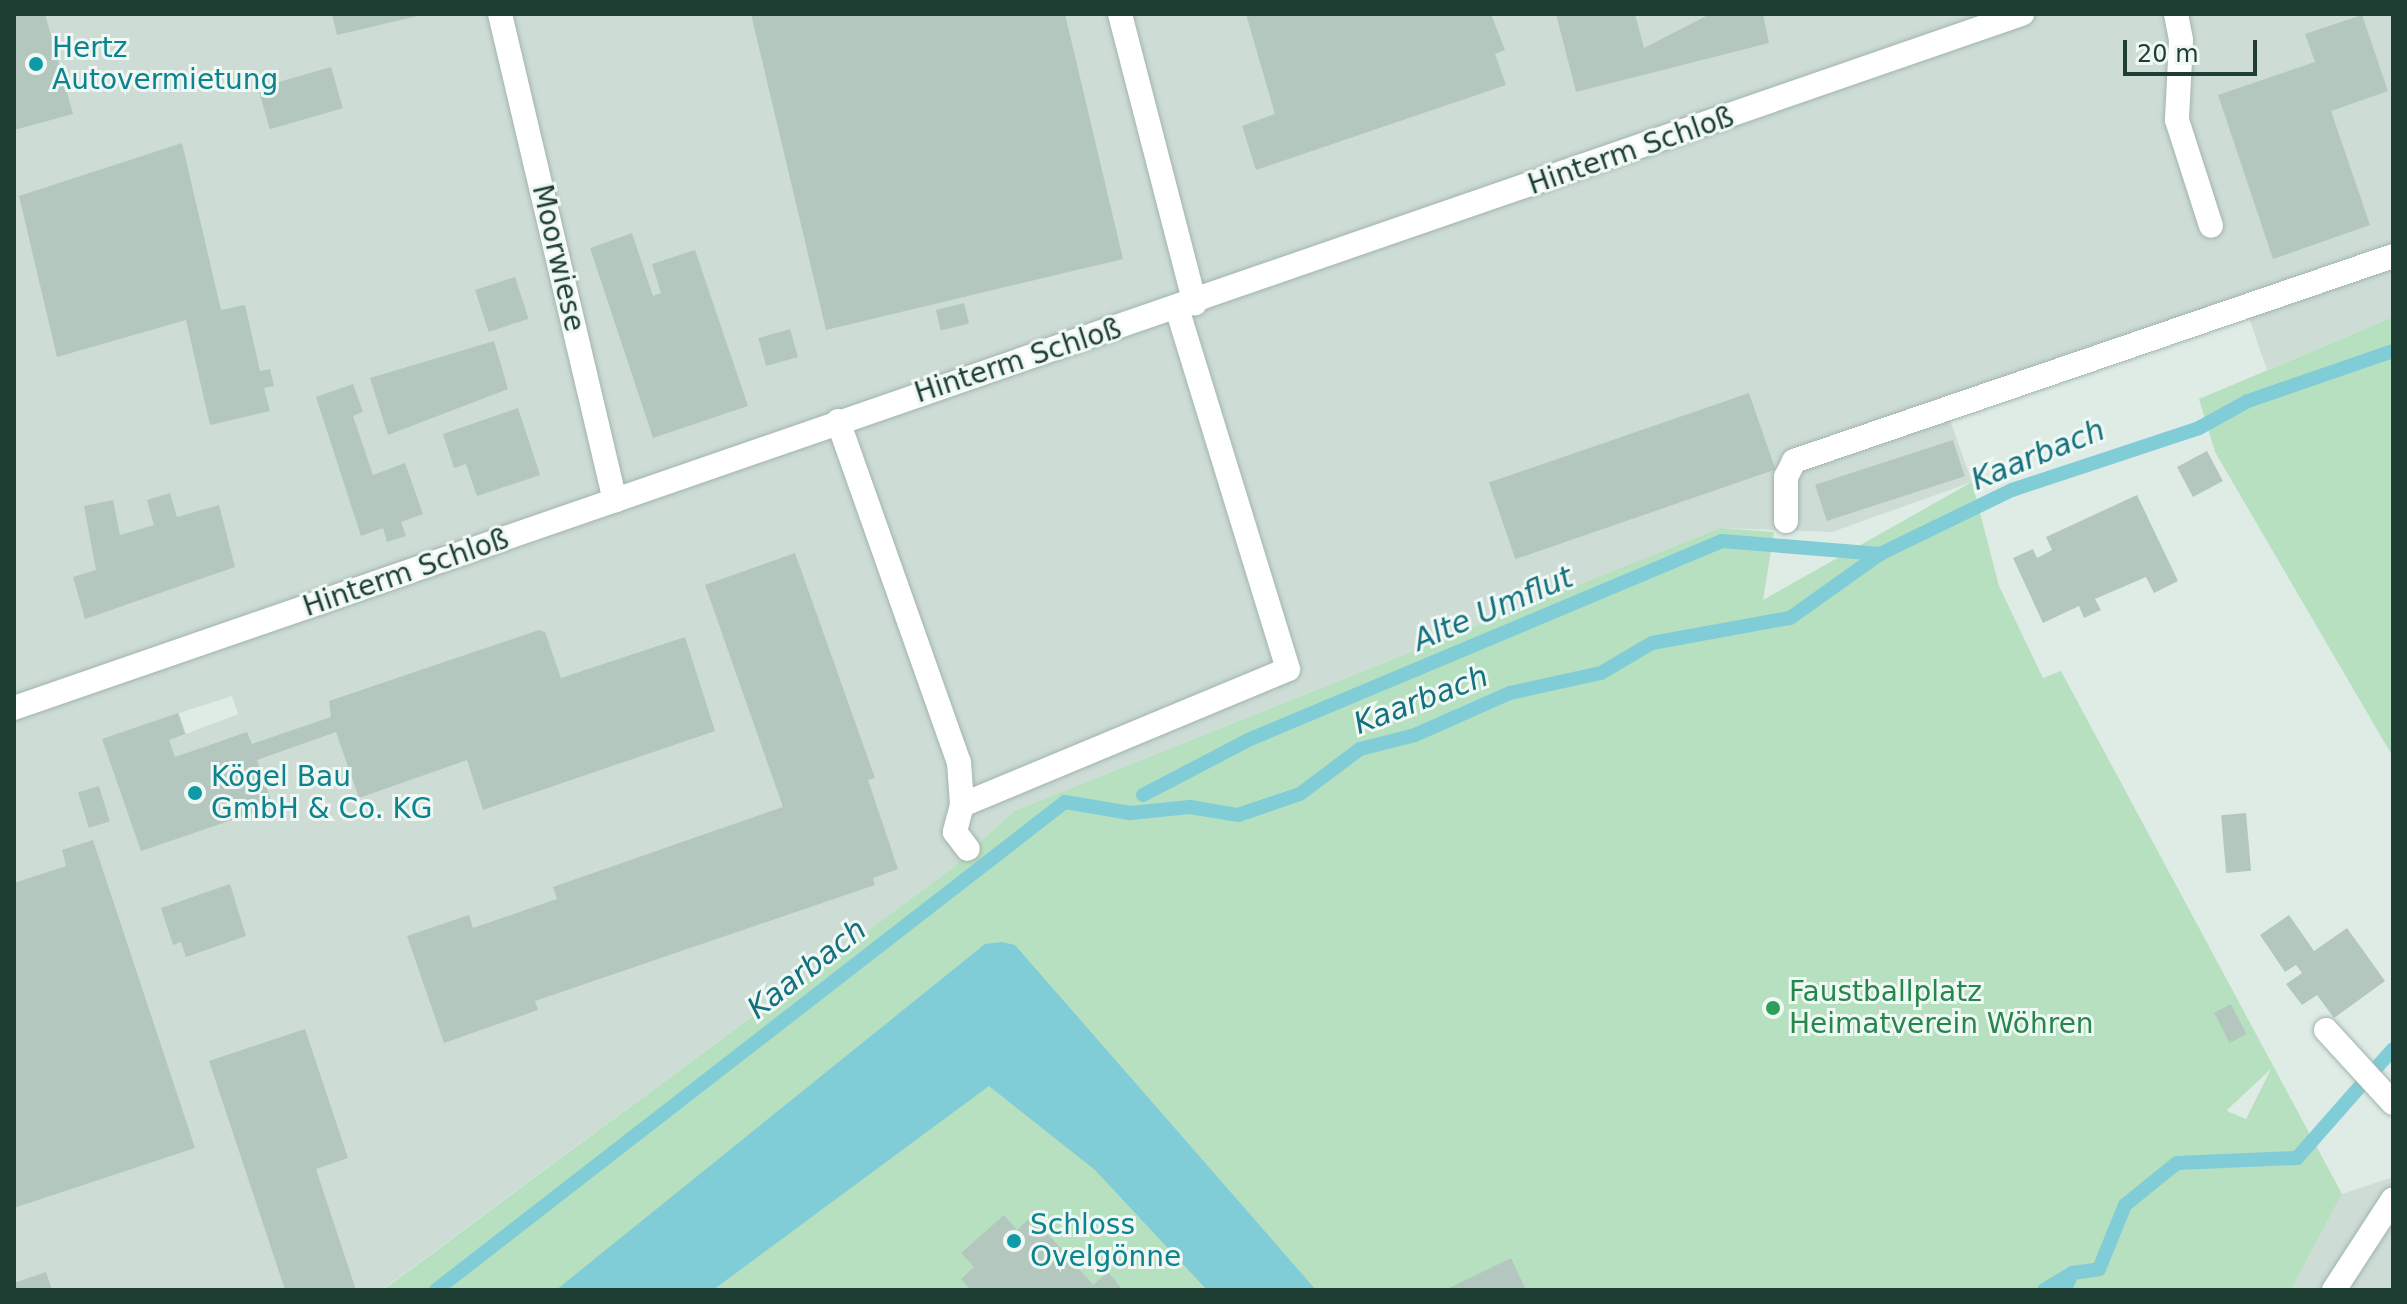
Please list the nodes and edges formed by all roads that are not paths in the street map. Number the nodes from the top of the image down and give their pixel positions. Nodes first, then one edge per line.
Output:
1 (500, 14) edge
2 (1120, 14) edge
3 (2022, 14) edge
4 (2176, 14) edge
5 (2211, 226) dead end
6 (2393, 256) edge
7 (1186, 306) junction
8 (838, 421) junction
9 (615, 501) junction
10 (1786, 521) dead end
11 (14, 708) edge
12 (962, 805) junction
13 (968, 849) dead end
14 (2326, 1030) dead end
15 (2393, 1103) edge
16 (2393, 1199) edge
17 (2334, 1290) edge

1 - 9 street, Moorwiese
2 - 7 street
3 - 7 street, Hinterm Schloß
4 - 5 street
6 - 10 street
7 - 8 street, Hinterm Schloß
7 - 12 street
8 - 9 street, Hinterm Schloß
8 - 12 street
9 - 11 street, Hinterm Schloß
12 - 13 street
14 - 15 street
16 - 17 street

